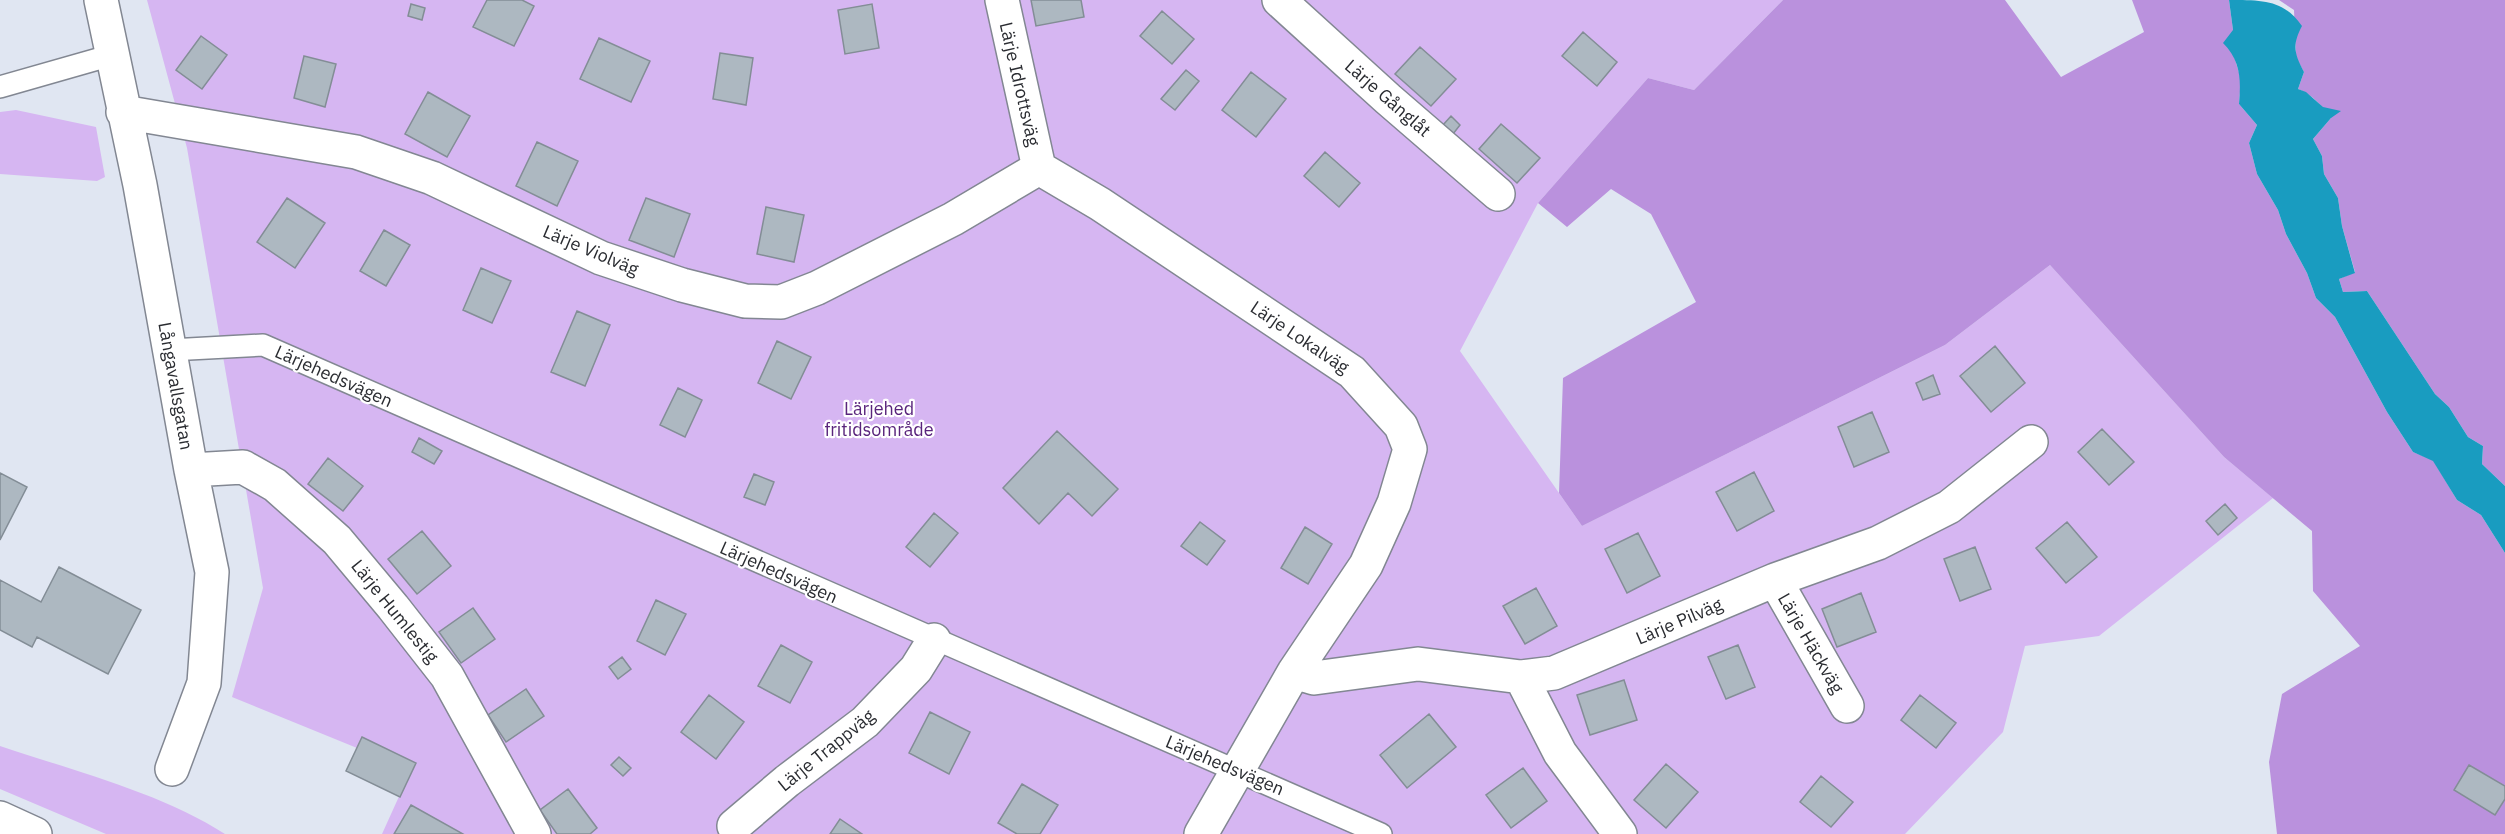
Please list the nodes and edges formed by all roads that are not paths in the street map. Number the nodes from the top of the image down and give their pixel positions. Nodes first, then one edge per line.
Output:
1 (101, 0) edge
2 (1002, 0) edge
3 (1279, 0) edge
4 (112, 55) junction
5 (0, 87) edge
6 (123, 112) junction
7 (1039, 168) junction
8 (1498, 194) dead end
9 (170, 350) junction
10 (2031, 442) dead end
11 (191, 470) junction
12 (1774, 580) junction
13 (934, 640) junction
14 (1294, 672) junction
15 (1521, 677) junction
16 (1847, 706) dead end
17 (172, 769) dead end
18 (1237, 769) junction
19 (0, 818) edge
20 (734, 826) dead end
21 (35, 834) edge
22 (534, 834) edge
23 (1202, 834) edge
24 (1381, 834) edge
25 (1620, 834) edge

1 - 4 street, Långavallsgatan
2 - 7 street, Lärje Idrottsväg
3 - 8 street, Lärje Gånglåt
4 - 5 lane
4 - 6 street, Långavallsgatan
6 - 7 street, Lärje Violväg
6 - 9 street, Långavallsgatan
7 - 14 street, Lärje Lokalväg
9 - 11 street, Långavallsgatan
9 - 13 lane, Lärjehedsvägen
10 - 12 street, Lärje Pilväg
11 - 17 street, Långavallsgatan
11 - 22 street, Lärje Humlestig
12 - 15 street, Lärje Pilväg
12 - 16 street, Lärje Häckväg
13 - 18 lane, Lärjehedsvägen
13 - 20 street, Lärje Trappväg
14 - 15 street, Lärje Pilväg
14 - 18 street, Lärje Lokalväg
15 - 25 street
18 - 23 street, Lärje Lokalväg
18 - 24 lane, Lärjehedsvägen
19 - 21 street

